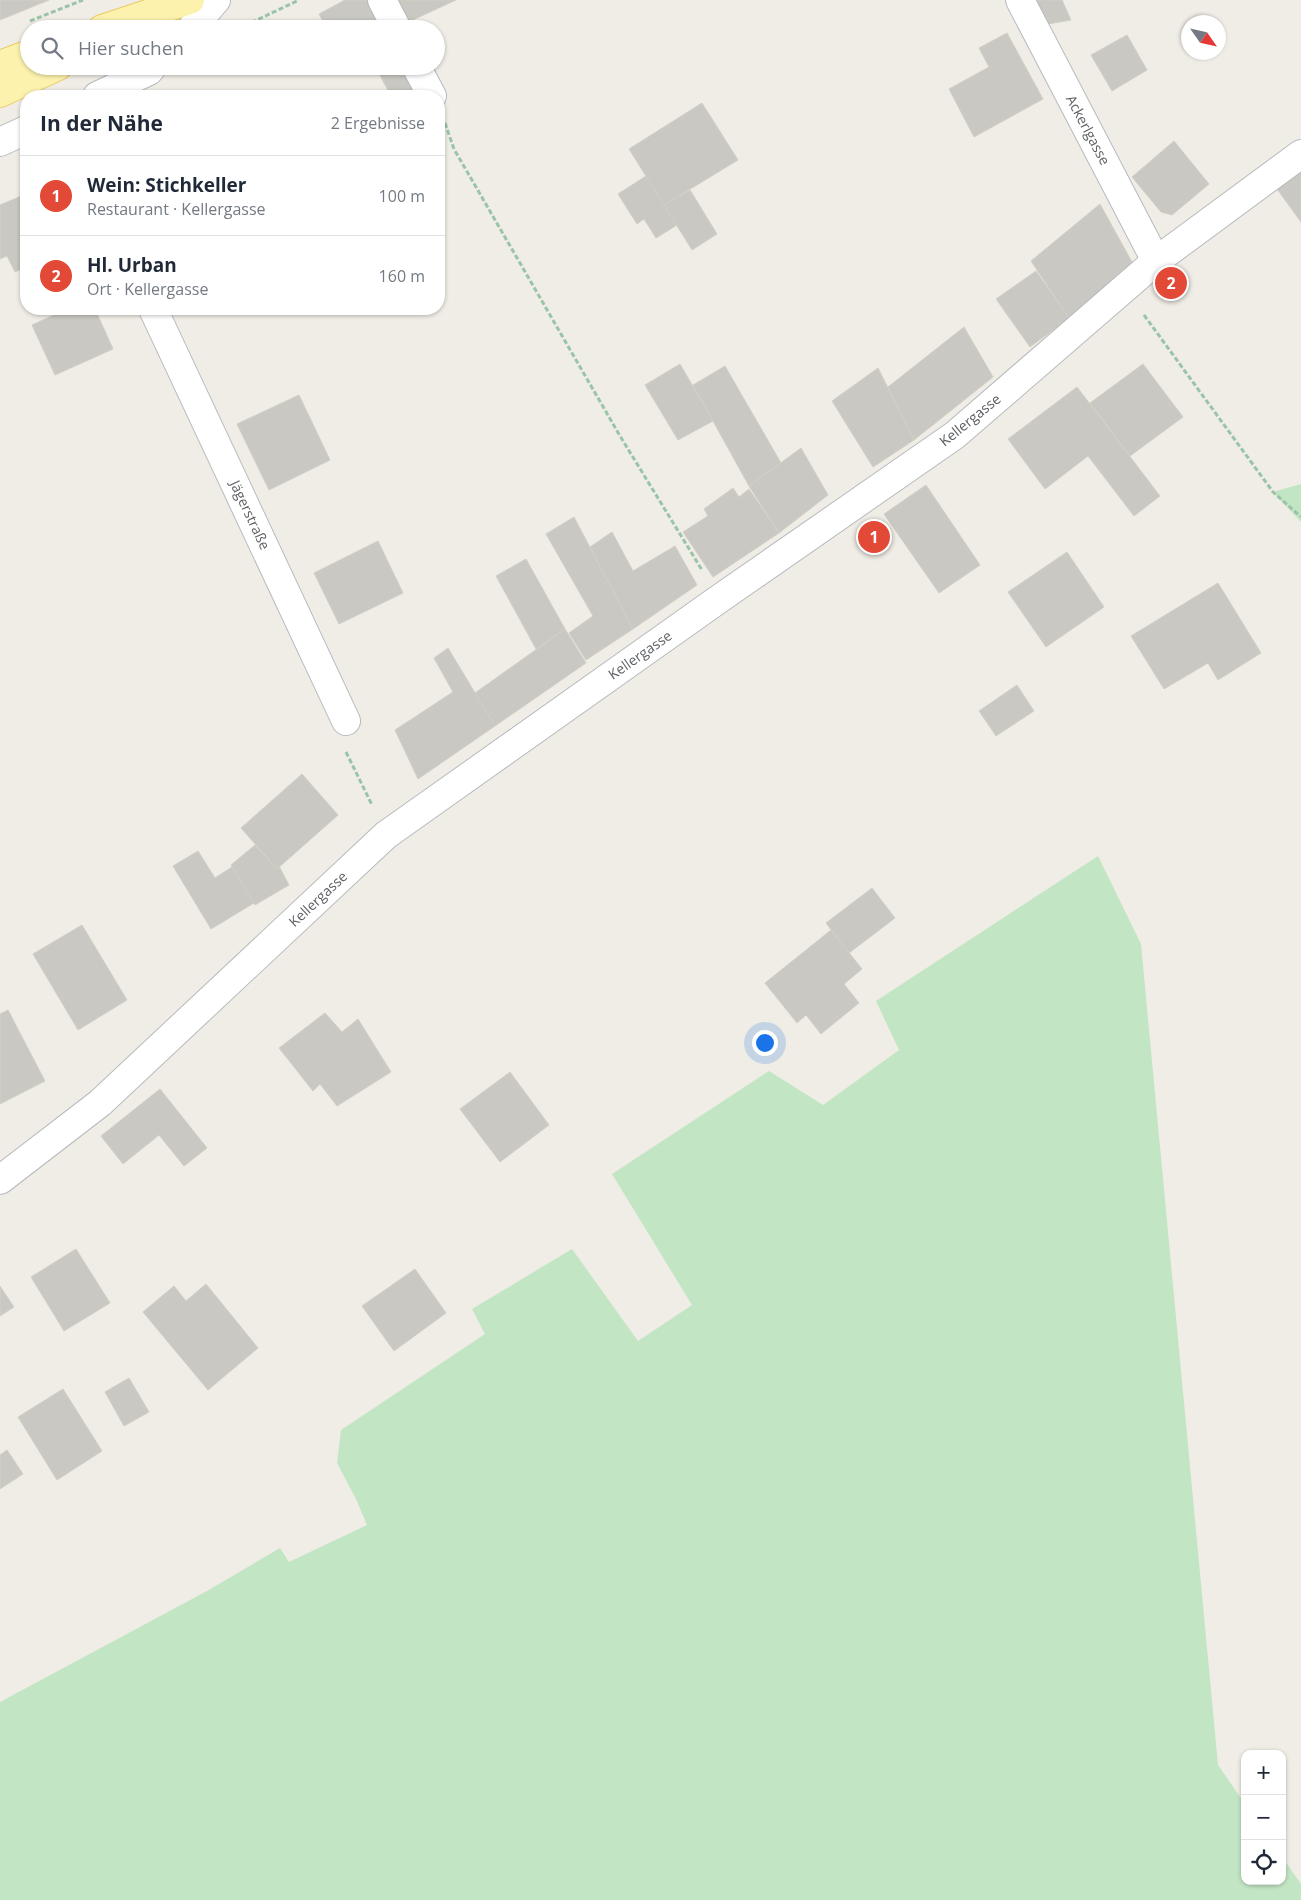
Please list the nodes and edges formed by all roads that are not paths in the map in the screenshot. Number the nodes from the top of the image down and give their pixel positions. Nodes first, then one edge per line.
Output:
1 (190, 0) edge
2 (200, 0) edge
3 (216, 0) edge
4 (382, 0) edge
5 (1020, 0) edge
6 (129, 20) edge
7 (158, 20) edge
8 (199, 20) edge
9 (392, 20) edge
10 (20, 57) edge
11 (0, 65) edge
12 (39, 75) edge
13 (139, 75) edge
14 (421, 75) edge
15 (109, 90) edge
16 (429, 90) edge
17 (0, 94) edge
18 (20, 133) edge
19 (0, 142) edge
20 (1301, 154) edge
21 (1156, 261) junction
22 (157, 315) edge
23 (346, 721) road end
24 (0, 1180) edge

1 - 6 main road
2 - 7 main road
3 - 8 street
4 - 9 street
5 - 21 street, Ackerlgasse
10 - 11 main road
12 - 17 main road
13 - 15 street
14 - 16 street
18 - 19 street
20 - 21 street, Kellergasse
21 - 24 street, Kellergasse
22 - 23 street, Jägerstraße

